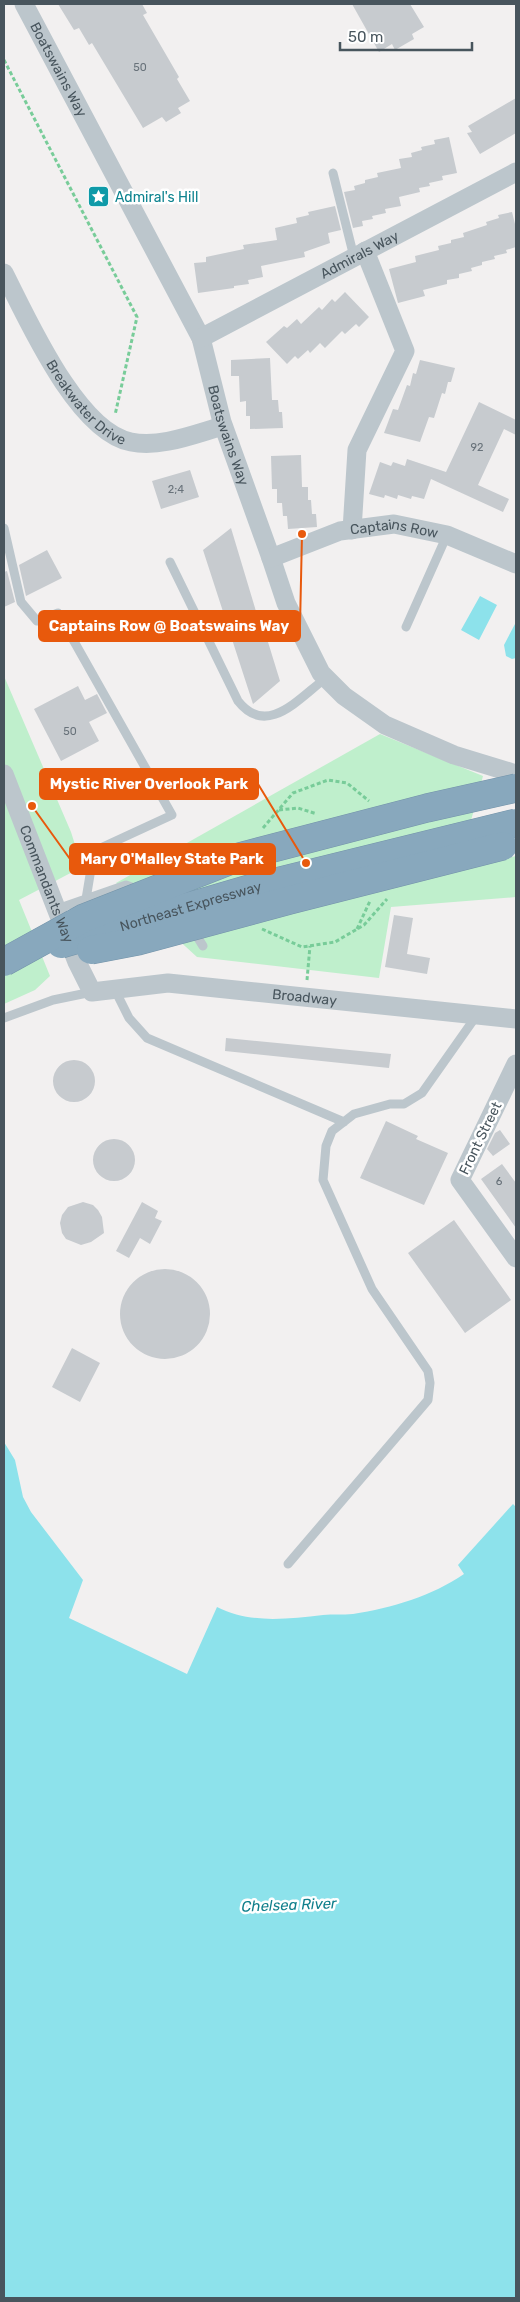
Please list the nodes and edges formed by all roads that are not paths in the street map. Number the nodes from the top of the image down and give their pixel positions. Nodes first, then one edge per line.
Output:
1 (24, 4) edge
2 (516, 172) edge
3 (333, 173) dead end
4 (360, 254) junction
5 (4, 273) edge
6 (201, 338) junction
7 (223, 426) junction
8 (4, 528) edge
9 (352, 530) junction
10 (447, 535) junction
11 (272, 558) junction
12 (170, 562) dead end
13 (516, 564) edge
14 (406, 627) dead end
15 (326, 678) junction
16 (4, 774) edge
17 (516, 774) edge
18 (516, 788) edge
19 (516, 823) edge
20 (516, 843) edge
21 (86, 899) junction
22 (57, 909) junction
23 (203, 946) dead end
24 (8, 961) edge
25 (115, 990) junction
26 (92, 992) junction
27 (477, 1015) junction
28 (4, 1018) edge
29 (516, 1019) edge
30 (516, 1064) edge
31 (344, 1122) junction
32 (516, 1258) edge
33 (288, 1564) dead end

1 - 6 street, Boatswains Way
2 - 4 street, Admirals Way
3 - 4 lane
4 - 6 street, Admirals Way
4 - 9 street
5 - 7 street, Breakwater Drive
6 - 7 street, Boatswains Way
7 - 11 street, Boatswains Way
8 - 21 lane
9 - 10 street, Captains Row
9 - 11 street, Captains Row
10 - 13 street, Captains Row
10 - 14 lane
11 - 15 street, Boatswains Way
12 - 15 lane
15 - 17 street, Boatswains Way
16 - 22 street, Commandants Way
18 - 24 highway, bridge
19 - 24 highway, Northeast Expressway, bridge
20 - 24 highway, bridge
21 - 22 lane
21 - 23 lane
22 - 26 street, Commandants Way
25 - 26 street, Broadway
25 - 27 street, Broadway
25 - 31 lane
26 - 28 lane
27 - 29 street, Broadway
27 - 31 lane
30 - 32 street, Front Street
31 - 33 lane

